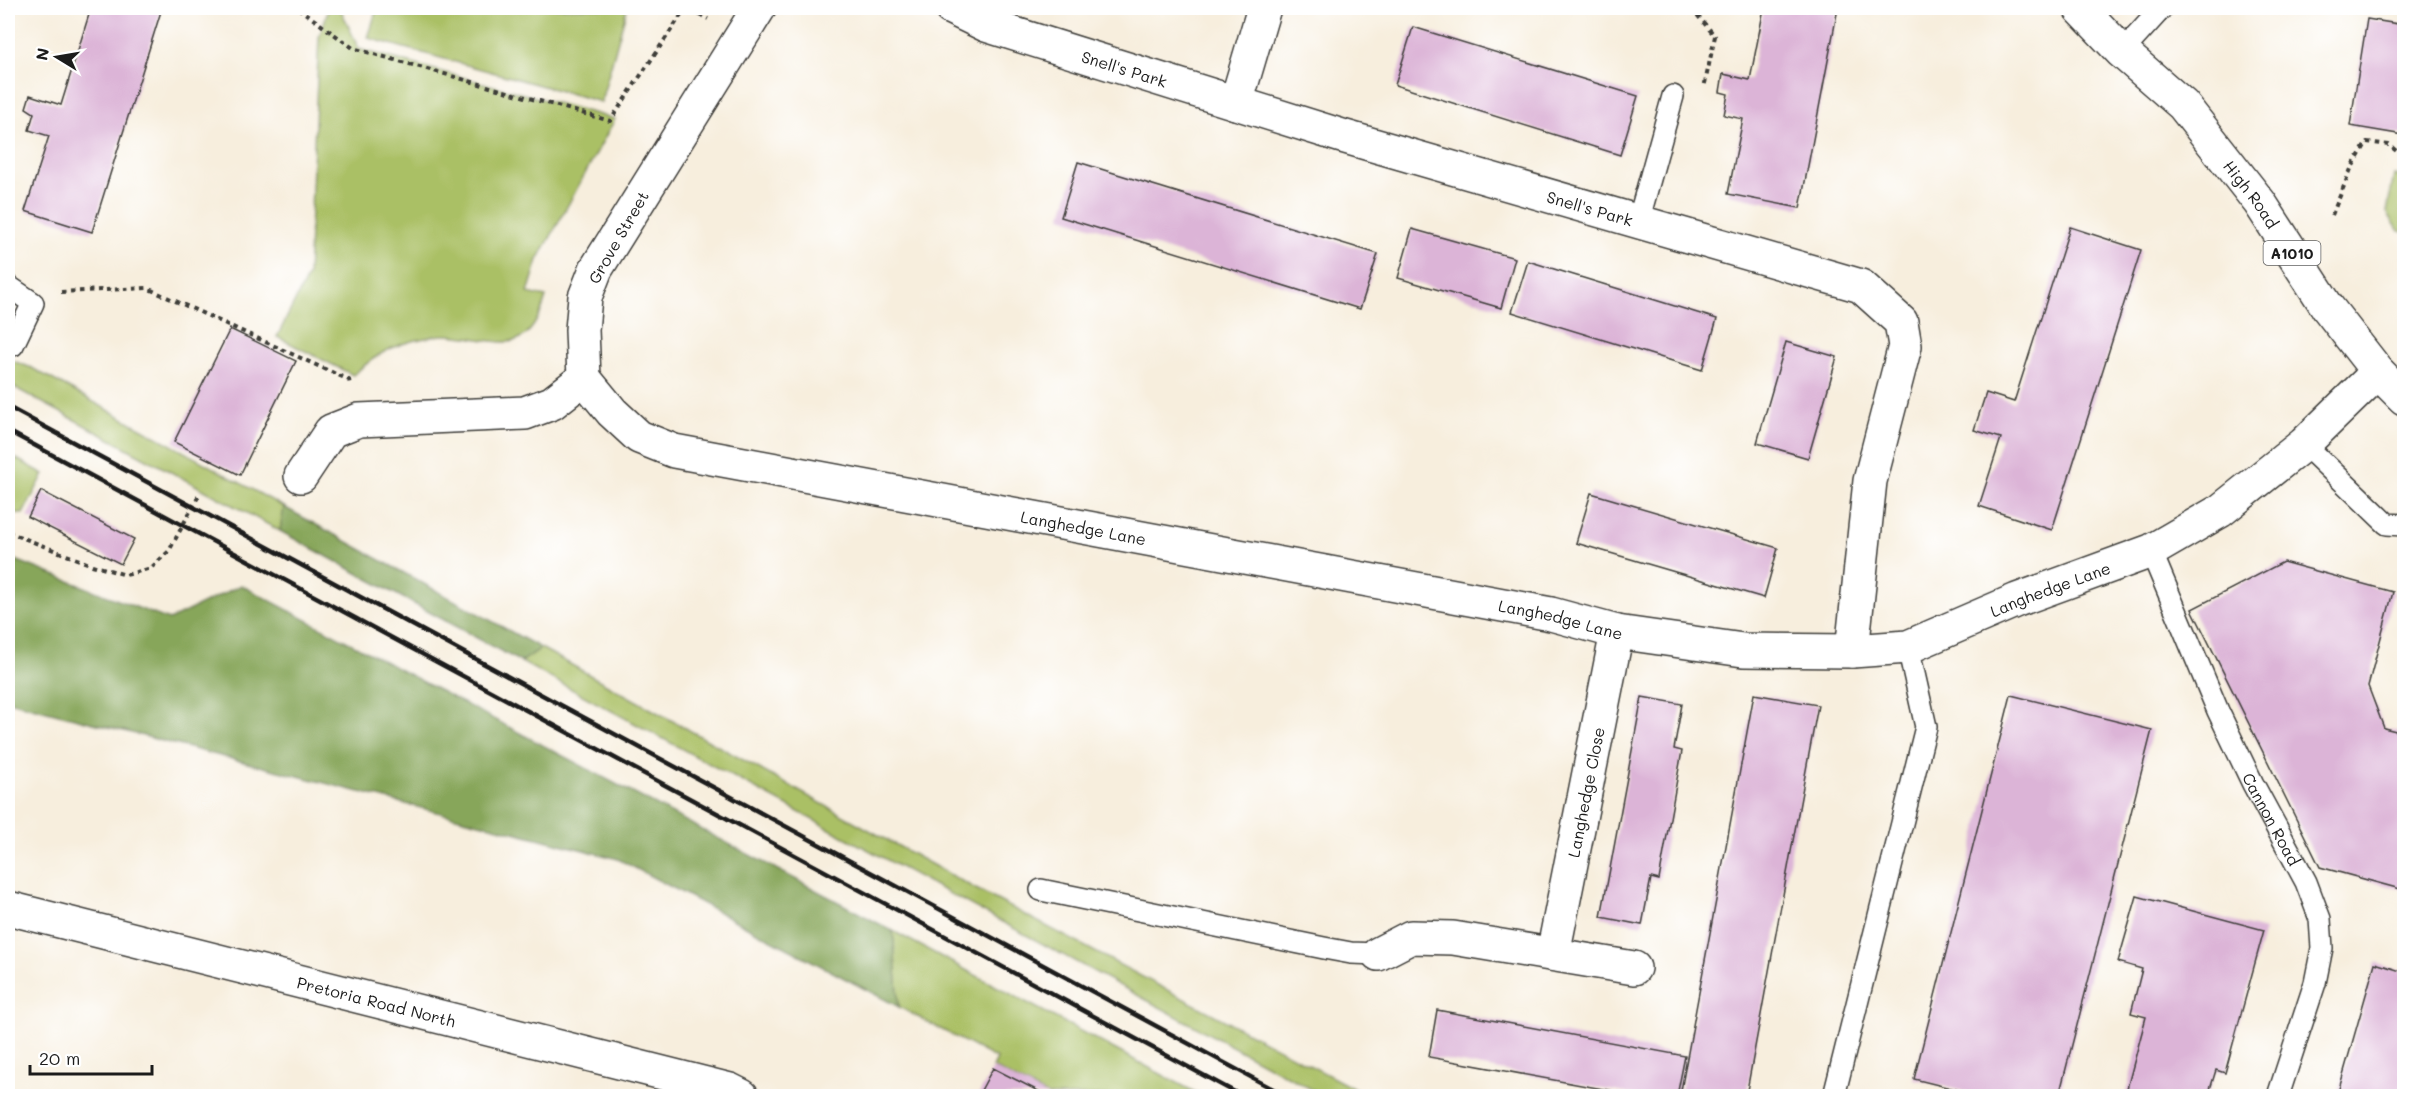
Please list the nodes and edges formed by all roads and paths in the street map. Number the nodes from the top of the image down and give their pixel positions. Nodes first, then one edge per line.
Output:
1 (298, 8) edge
2 (686, 8) edge
3 (759, 8) edge
4 (951, 8) edge
5 (1264, 8) edge
6 (1694, 8) edge
7 (2080, 8) edge
8 (2162, 8) edge
9 (714, 23) dead end
10 (2122, 52) junction
11 (1673, 96) joint
12 (1236, 103) junction
13 (2404, 157) edge
14 (2332, 215) dead end
15 (1638, 222) junction
16 (8, 286) edge
17 (33, 303) junction
18 (13, 345) dead end
19 (2378, 372) junction
20 (584, 378) junction
21 (2404, 398) edge
22 (359, 420) junction
23 (2304, 444) junction
24 (300, 476) dead end
25 (199, 495) dead end
26 (2404, 525) edge
27 (8, 532) edge
28 (2151, 550) junction
29 (1617, 632) junction
30 (1908, 647) junction
31 (1852, 651) junction
32 (1041, 890) dead end
33 (8, 908) edge
34 (1378, 954) joint
35 (1554, 954) junction
36 (1634, 968) dead end
37 (742, 1096) edge
38 (1834, 1096) edge
39 (2278, 1096) edge

1 - 2 path
2 - 9 path
3 - 20 street, Grove Street
4 - 12 street, Snell's Park
5 - 12 street
6 - 11 path
7 - 10 street, A1010
8 - 10 lane
10 - 19 street, High Road / A1010
11 - 15 lane
12 - 15 street, Snell's Park
13 - 14 path
15 - 31 street, Snell's Park
16 - 17 lane
17 - 18 lane
17 - 22 path
19 - 21 street, High Road / A1010
19 - 23 street, Langhedge Lane
20 - 22 street
20 - 29 street, Langhedge Lane
22 - 24 street
23 - 26 lane
23 - 28 street, Langhedge Lane
25 - 27 path
28 - 30 street, Langhedge Lane
28 - 39 lane, Cannon Road
29 - 31 street, Langhedge Lane
29 - 35 street, Langhedge Close
30 - 31 street, Langhedge Lane
30 - 38 lane
32 - 34 lane
33 - 37 street, Pretoria Road North
34 - 35 street
35 - 36 street

